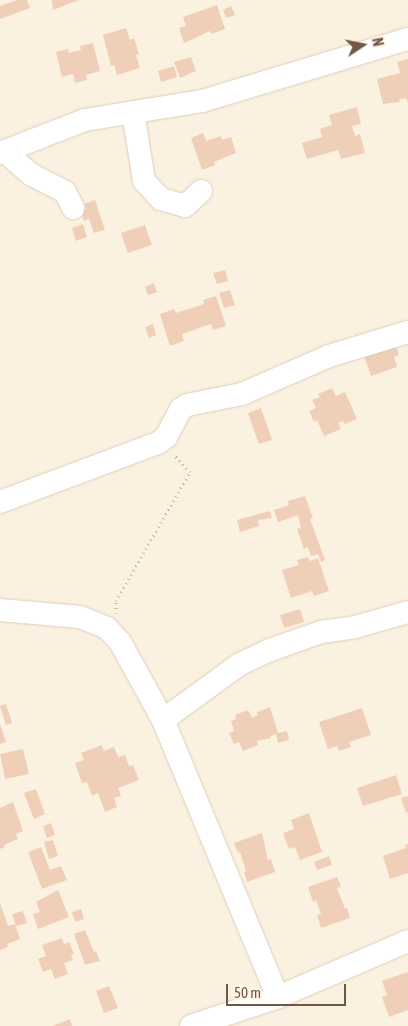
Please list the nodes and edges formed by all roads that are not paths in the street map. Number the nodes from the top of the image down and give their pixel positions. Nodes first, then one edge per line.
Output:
1 (408, 40) edge
2 (133, 112) junction
3 (2, 152) edge
4 (201, 191) dead end
5 (73, 208) dead end
6 (408, 332) edge
7 (0, 502) edge
8 (0, 610) edge
9 (408, 612) edge
10 (163, 720) junction
11 (408, 941) edge
12 (278, 997) junction
13 (190, 1026) edge

1 - 2 street
2 - 3 street
2 - 4 street
3 - 5 street
6 - 7 street
8 - 10 street
9 - 10 street
10 - 12 street
11 - 12 street
12 - 13 street

